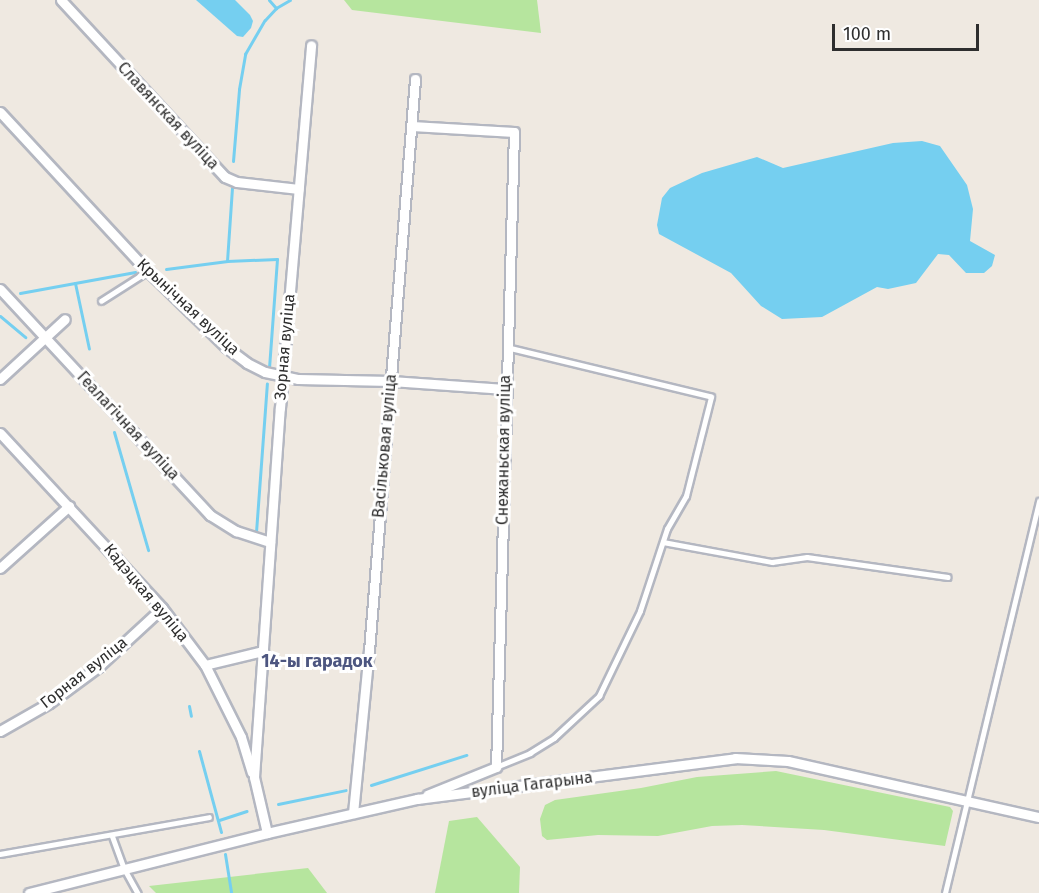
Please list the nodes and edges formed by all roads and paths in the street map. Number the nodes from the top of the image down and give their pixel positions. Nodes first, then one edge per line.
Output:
1 (61, 0) edge
2 (311, 45) dead end
3 (415, 79) dead end
4 (0, 112) edge
5 (412, 126) junction
6 (298, 189) junction
7 (148, 271) junction
8 (0, 289) edge
9 (101, 301) dead end
10 (65, 319) dead end
11 (46, 337) junction
12 (506, 347) junction
13 (283, 375) junction
14 (0, 379) edge
15 (391, 381) junction
16 (506, 389) junction
17 (0, 434) edge
18 (1039, 501) edge
19 (69, 506) junction
20 (270, 542) junction
21 (663, 542) junction
22 (0, 568) edge
23 (948, 577) dead end
24 (162, 608) junction
25 (263, 651) junction
26 (205, 665) junction
27 (0, 731) edge
28 (495, 767) junction
29 (254, 777) junction
30 (417, 799) junction
31 (966, 800) junction
32 (353, 813) junction
33 (209, 817) dead end
34 (1039, 817) edge
35 (267, 832) junction
36 (112, 835) junction
37 (0, 854) edge
38 (124, 868) junction
39 (28, 893) edge
40 (138, 893) edge
41 (945, 893) edge

1 - 6 street, Славянская вуліца
2 - 6 street, Зорная вуліца
3 - 5 street, Васільковая вуліца
4 - 7 street, Крынічная вуліца
5 - 12 street, Снежаньская вуліца
5 - 15 street, Васільковая вуліца
6 - 13 street, Зорная вуліца
7 - 9 lane
7 - 13 street, Крынічная вуліца
8 - 11 street, Геалагічная вуліца
10 - 11 street
11 - 14 street
11 - 20 street, Геалагічная вуліца
12 - 16 street, Снежаньская вуліца
12 - 21 lane
13 - 15 street, Крынічная вуліца
13 - 20 street, Зорная вуліца
15 - 16 street, Крынічная вуліца
15 - 32 street, Васільковая вуліца
16 - 28 street, Снежаньская вуліца
17 - 19 street, Кадэцкая вуліца
18 - 31 lane
19 - 22 street
19 - 24 street, Кадэцкая вуліца
20 - 25 street, Зорная вуліца
21 - 23 lane
21 - 28 lane
24 - 26 street, Кадэцкая вуліца
24 - 27 street, Горная вуліца
25 - 26 street
25 - 29 street, Зорная вуліца
26 - 29 street, Кадэцкая вуліца
28 - 30 street
29 - 35 street, Зорная вуліца
30 - 31 street, вуліца Гагарына
30 - 32 street, вуліца Гагарына
31 - 34 street, вуліца Гагарына
31 - 41 lane
32 - 35 street, вуліца Гагарына
33 - 36 lane
35 - 38 street, вуліца Гагарына
36 - 37 lane
36 - 38 lane
38 - 39 street, вуліца Гагарына
38 - 40 lane

